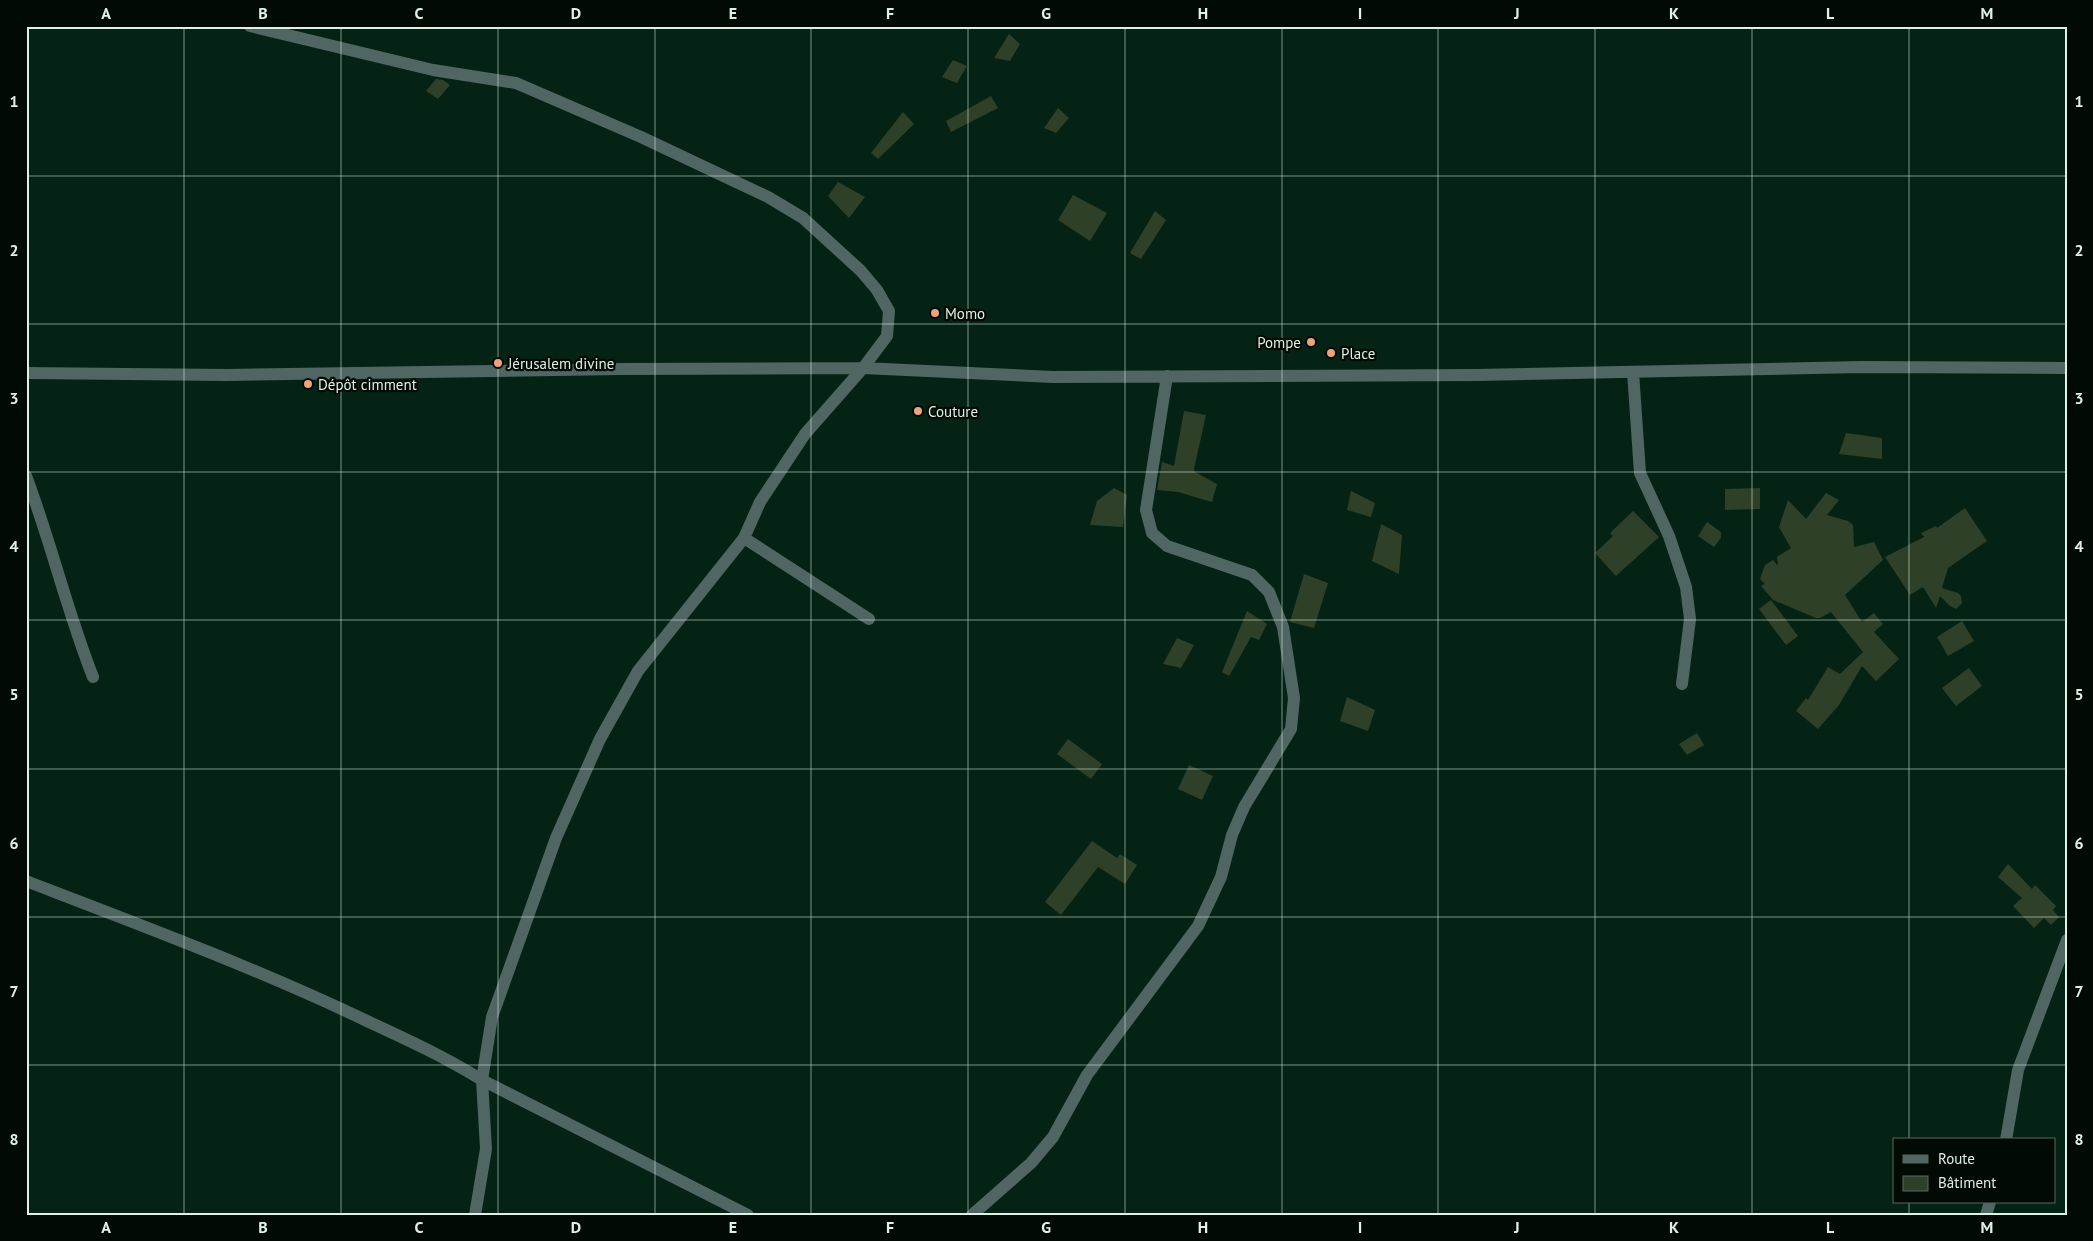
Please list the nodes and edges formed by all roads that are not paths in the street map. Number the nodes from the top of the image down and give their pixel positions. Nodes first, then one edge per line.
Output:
1 (250, 26) edge
2 (863, 368) junction
3 (2067, 368) edge
4 (1632, 372) junction
5 (26, 373) edge
6 (1167, 376) junction
7 (26, 476) edge
8 (744, 538) junction
9 (869, 619) dead end
10 (93, 677) dead end
11 (1682, 684) dead end
12 (26, 881) edge
13 (2067, 940) edge
14 (482, 1080) junction
15 (2006, 1138) edge
16 (475, 1215) edge
17 (748, 1215) edge
18 (972, 1215) edge

1 - 2 street
2 - 5 street
2 - 6 street
2 - 8 street
3 - 4 street
4 - 6 street
4 - 11 street
6 - 18 street
7 - 10 street
8 - 9 street
8 - 14 street
12 - 14 street
13 - 15 street
14 - 16 street
14 - 17 street

